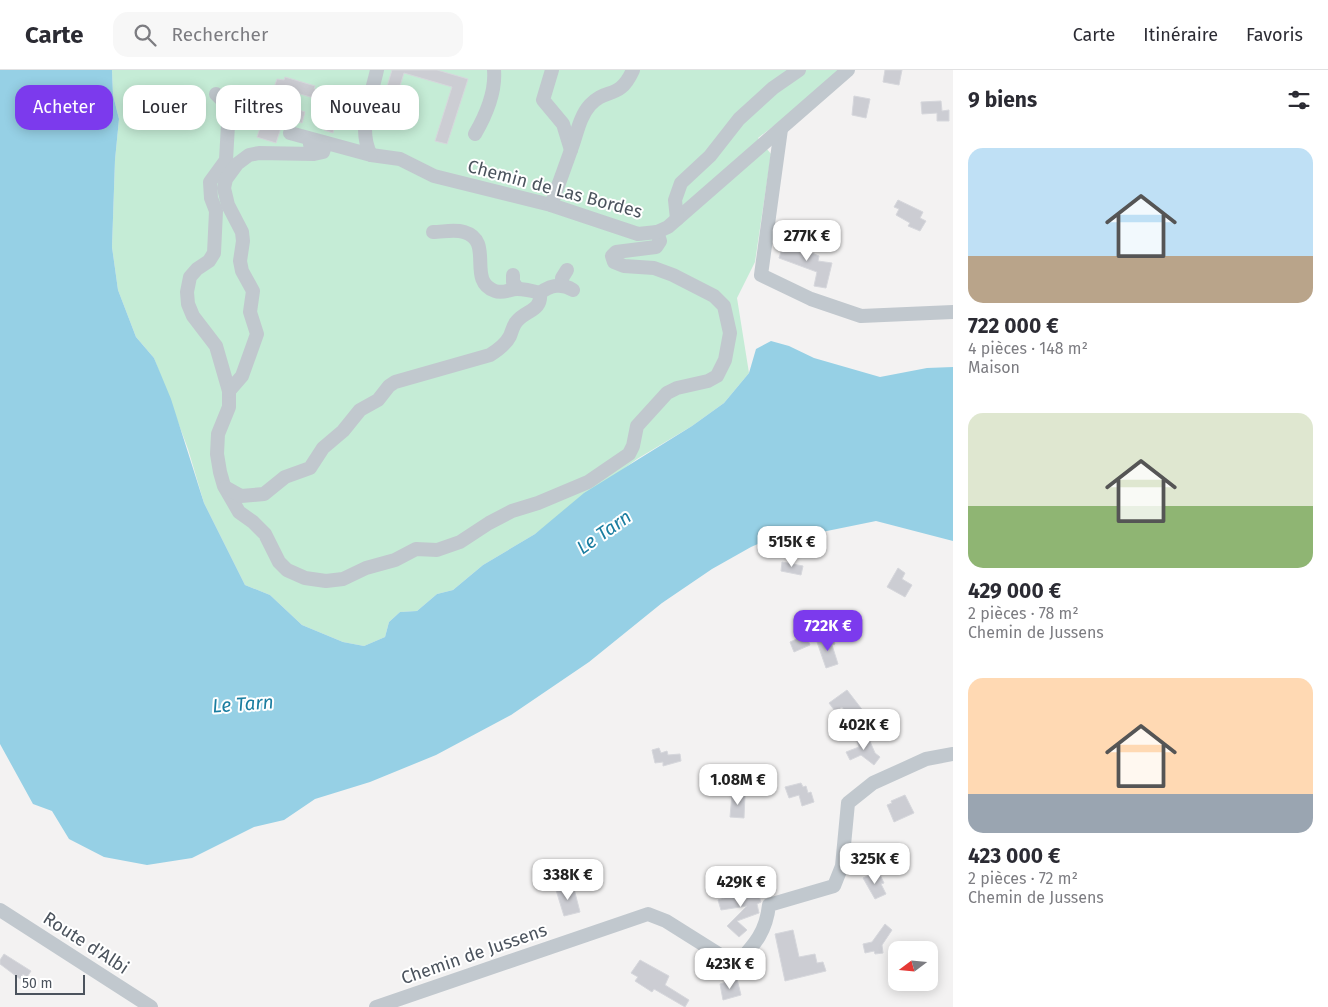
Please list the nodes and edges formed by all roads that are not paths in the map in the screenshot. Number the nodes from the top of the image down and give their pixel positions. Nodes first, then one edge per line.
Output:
1 (377, 70) edge
2 (494, 70) edge
3 (552, 70) edge
4 (633, 70) edge
5 (799, 70) edge
6 (848, 70) edge
7 (781, 129) junction
8 (227, 130) edge
9 (475, 134) dead end
10 (571, 150) junction
11 (371, 154) junction
12 (551, 205) junction
13 (677, 219) junction
14 (433, 232) dead end
15 (657, 232) junction
16 (567, 270) dead end
17 (512, 275) dead end
18 (518, 289) junction
19 (540, 293) junction
20 (953, 312) edge
21 (229, 391) junction
22 (224, 486) junction
23 (953, 754) edge
24 (0, 910) edge
25 (151, 1007) edge
26 (376, 1007) edge

1 - 11 street
2 - 9 street
3 - 10 street
4 - 10 street
5 - 13 street
6 - 7 street, Chemin de Las Bordes
7 - 13 street, Chemin de Las Bordes
7 - 20 street
8 - 21 street
10 - 12 street
11 - 12 street, Chemin de Las Bordes
11 - 21 street, Chemin de Las Bordes
12 - 15 street, Chemin de Las Bordes
13 - 15 street, Chemin de Las Bordes
14 - 18 street
15 - 22 street
16 - 19 street
17 - 18 street
18 - 19 street
19 - 22 street
21 - 22 street
23 - 26 street, Chemin de Jussens
24 - 25 street, Route d'Albi

